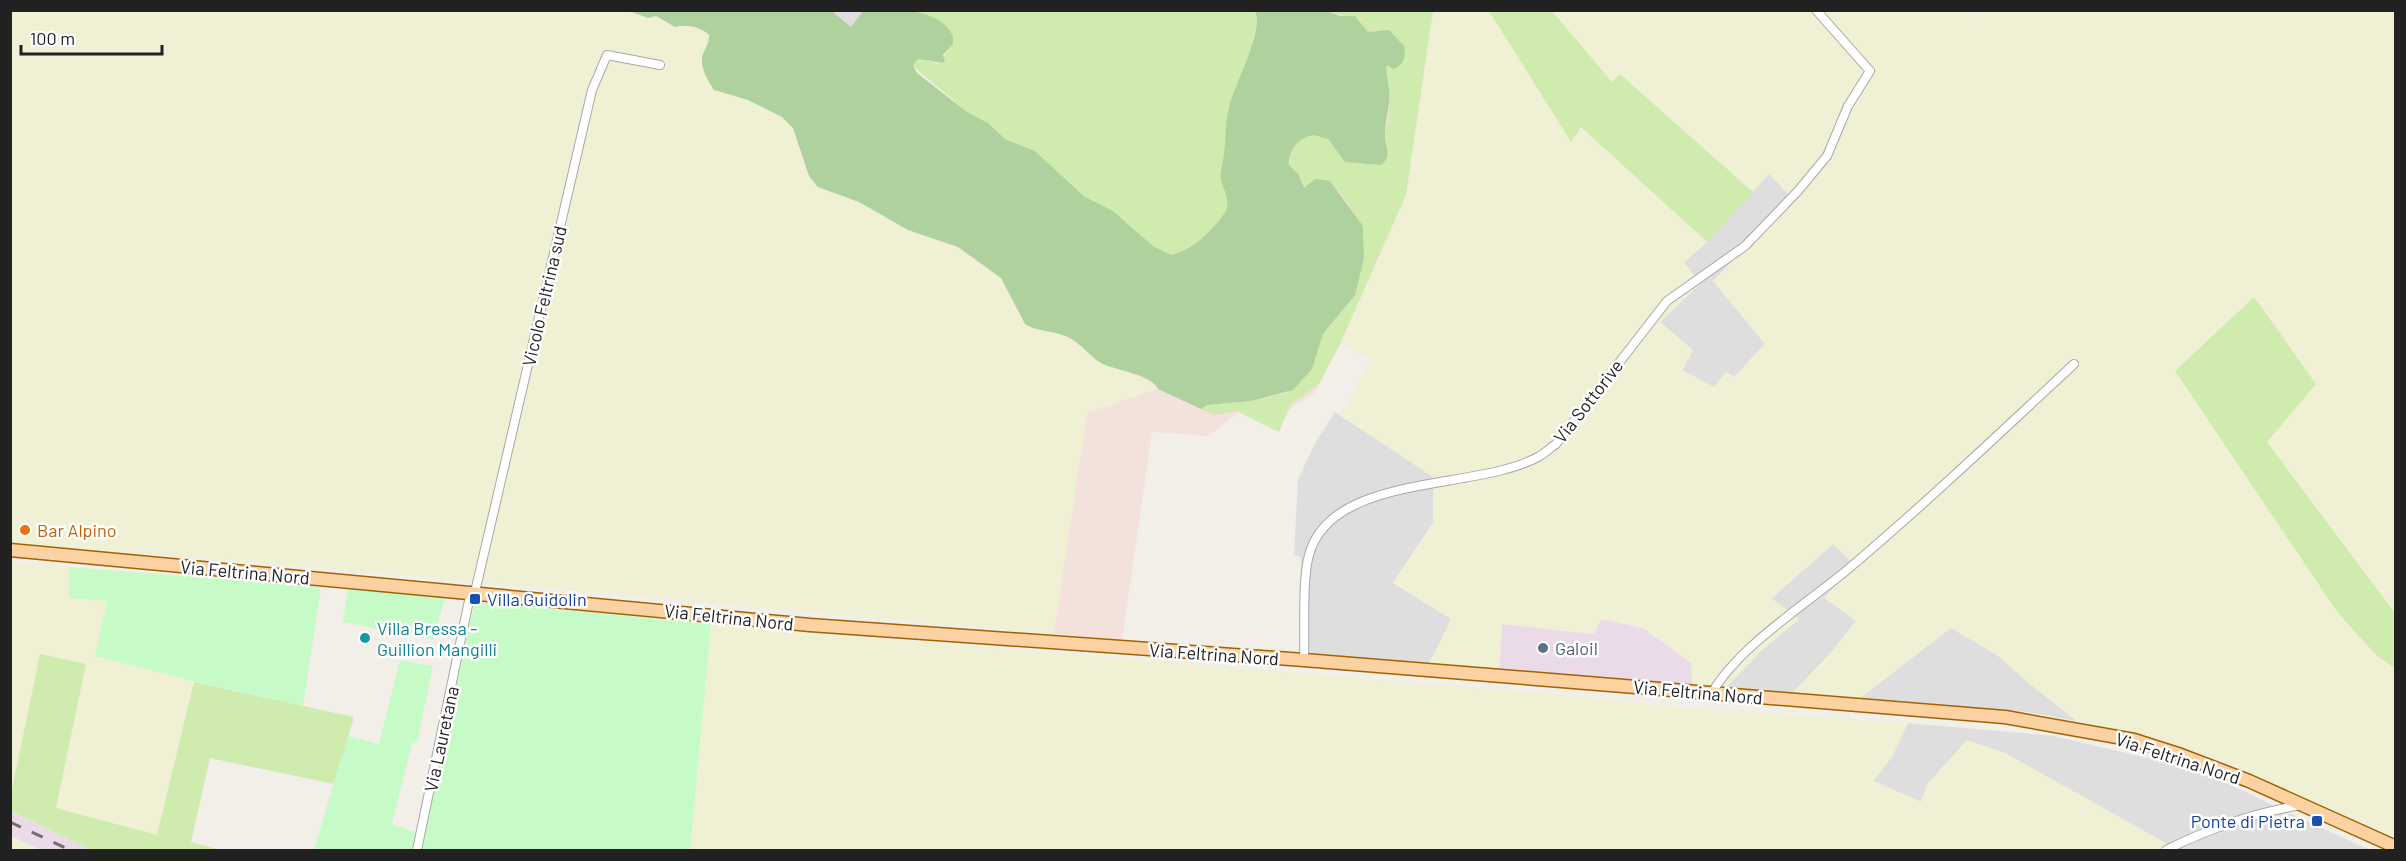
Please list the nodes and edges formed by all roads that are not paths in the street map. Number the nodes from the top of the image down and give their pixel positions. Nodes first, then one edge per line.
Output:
1 (1816, 10) edge
2 (660, 65) dead end
3 (2074, 364) dead end
4 (10, 550) edge
5 (473, 592) junction
6 (1304, 660) junction
7 (1712, 693) junction
8 (2301, 804) junction
9 (2396, 848) edge
10 (417, 850) edge
11 (2166, 850) edge

1 - 6 street, Via Sottorive
2 - 5 street, Vicolo Feltrina sud
3 - 7 street
4 - 5 main road, Via Feltrina Nord
5 - 6 main road, Via Feltrina Nord
5 - 10 street, Via Lauretana
6 - 7 main road, Via Feltrina Nord
7 - 8 main road, Via Feltrina Nord
8 - 9 main road, Via Feltrina Nord
8 - 11 street

